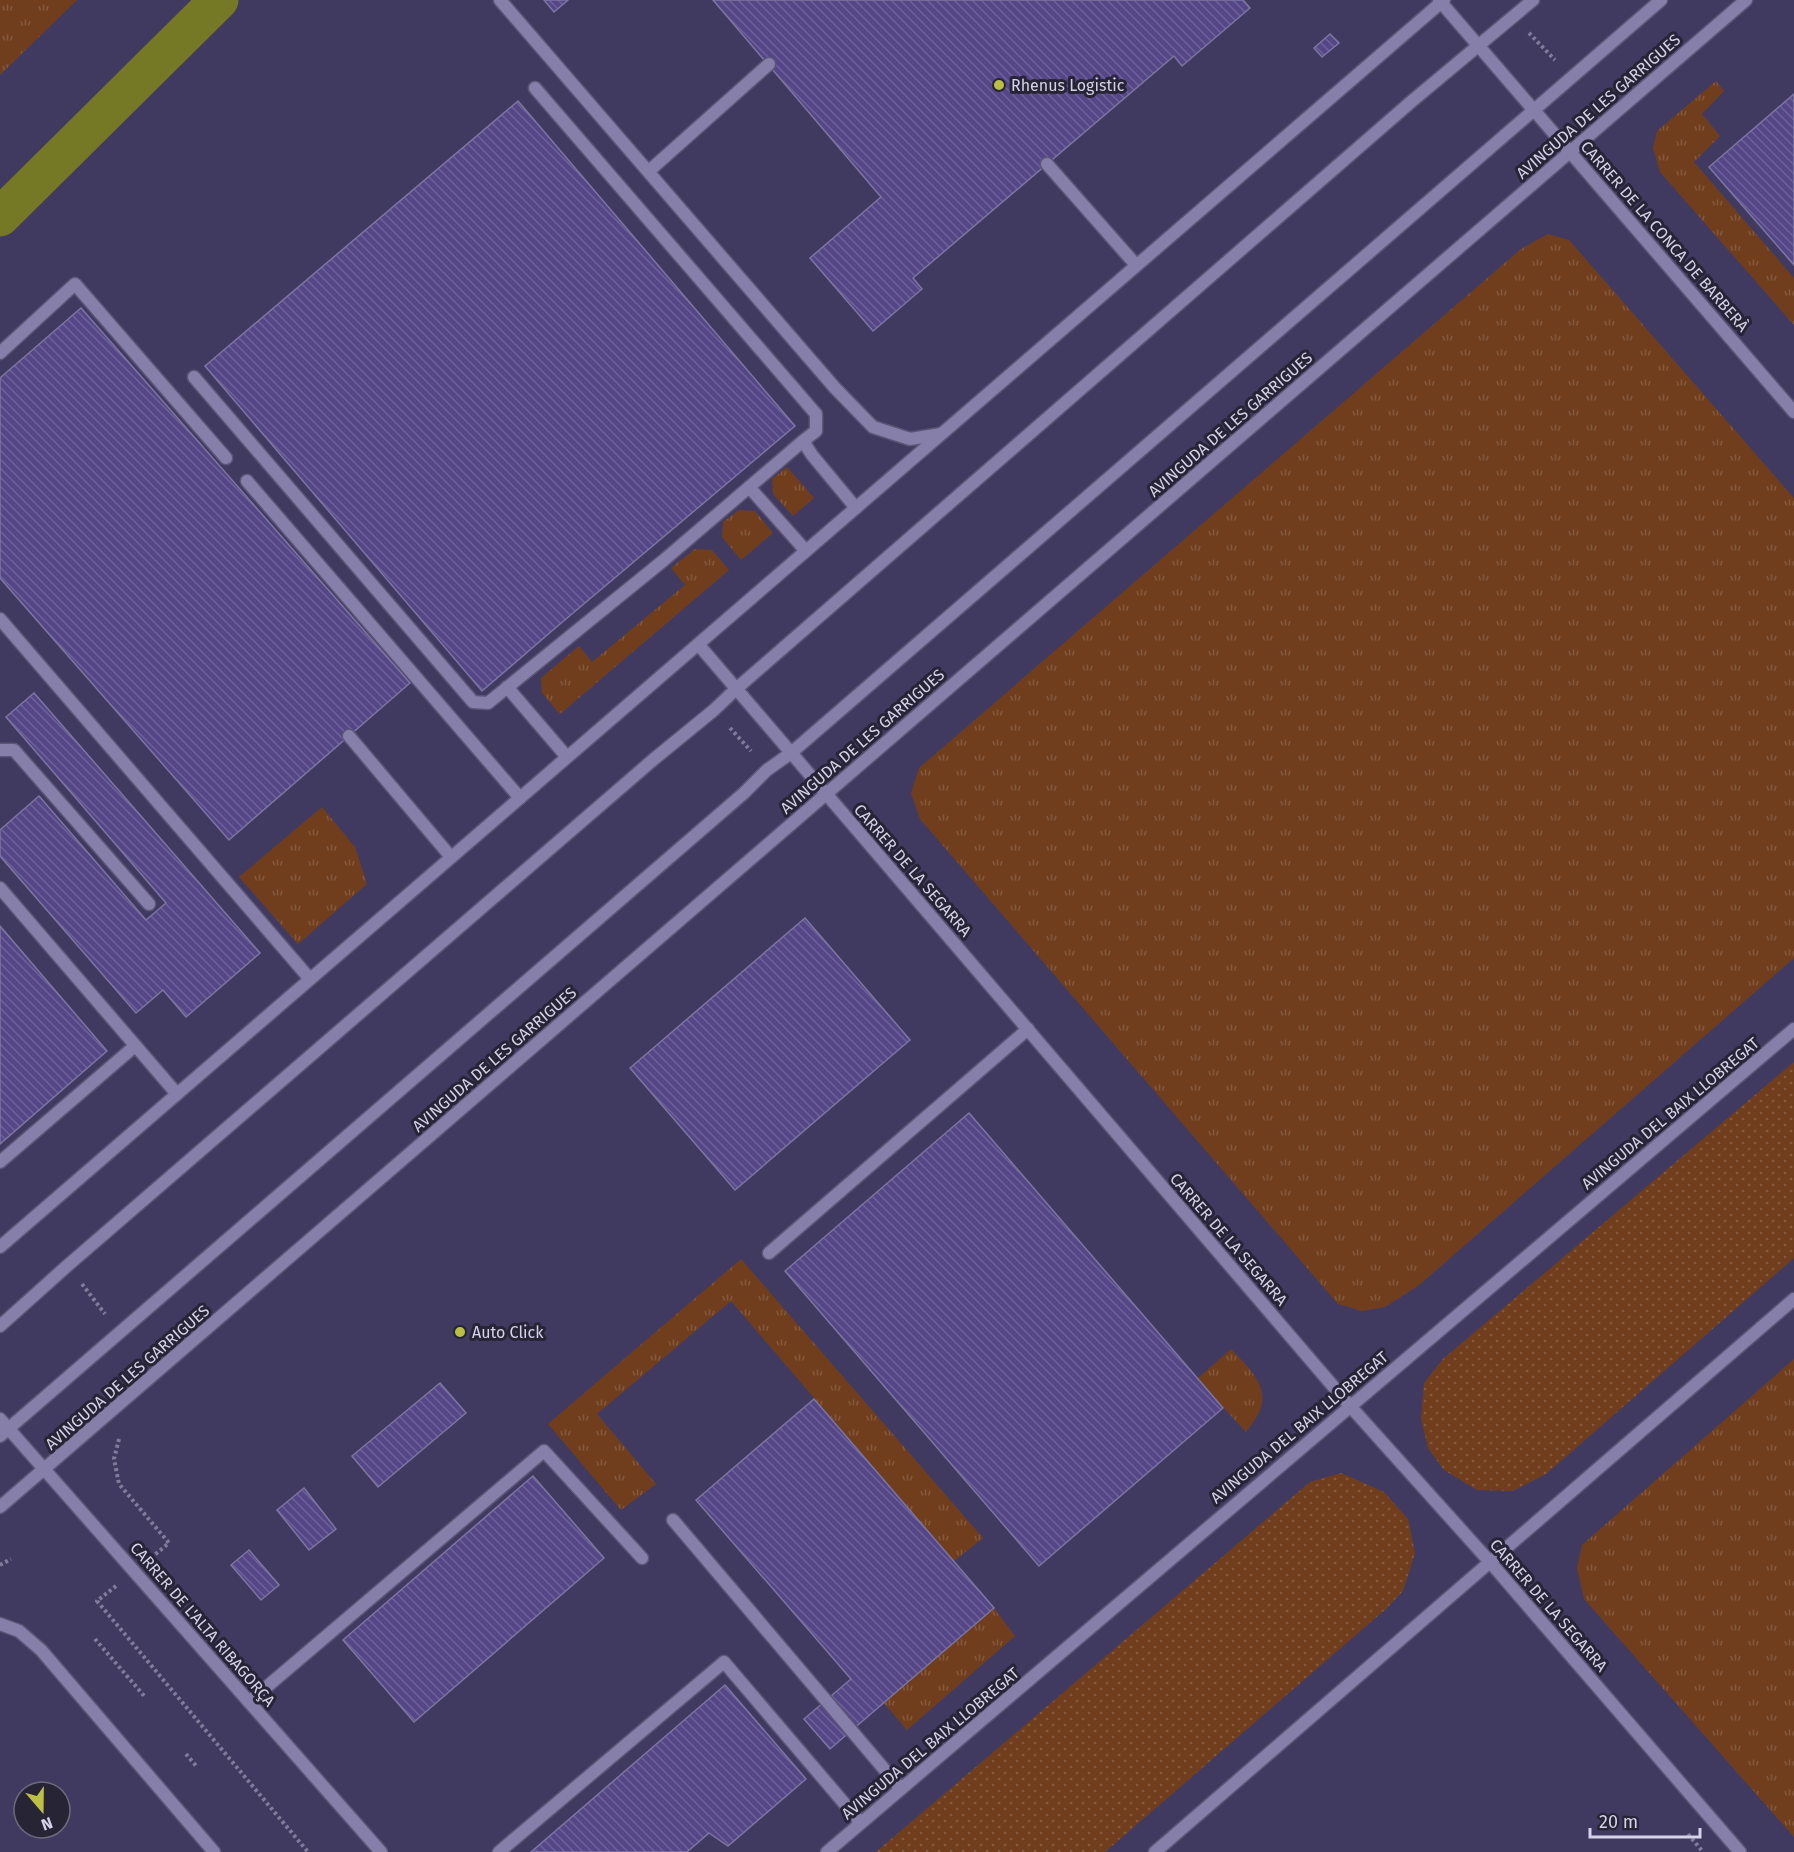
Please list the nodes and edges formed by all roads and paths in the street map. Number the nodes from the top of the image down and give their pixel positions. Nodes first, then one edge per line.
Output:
1 (500, 0) edge
2 (1533, 0) edge
3 (1661, 0) edge
4 (1746, 0) edge
5 (1441, 1) edge
6 (1514, 16) junction
7 (1479, 46) junction
8 (769, 64) dead end
9 (1571, 78) junction
10 (534, 88) dead end
11 (1534, 110) junction
12 (1570, 151) junction
13 (1047, 164) dead end
14 (649, 171) junction
15 (1136, 265) junction
16 (0, 353) edge
17 (194, 377) dead end
18 (1794, 412) edge
19 (941, 434) junction
20 (803, 441) junction
21 (226, 458) dead end
22 (248, 481) dead end
23 (749, 487) junction
24 (855, 508) junction
25 (806, 551) junction
26 (0, 619) edge
27 (698, 644) junction
28 (507, 687) junction
29 (736, 689) junction
30 (714, 710) junction
31 (349, 736) dead end
32 (0, 750) edge
33 (791, 753) junction
34 (567, 757) junction
35 (767, 770) junction
36 (826, 794) junction
37 (520, 798) junction
38 (451, 857) junction
39 (0, 888) edge
40 (149, 904) dead end
41 (310, 979) junction
42 (1028, 1029) junction
43 (1794, 1029) edge
44 (135, 1046) junction
45 (177, 1094) junction
46 (0, 1162) edge
47 (0, 1247) edge
48 (770, 1253) dead end
49 (67, 1266) junction
50 (1794, 1299) edge
51 (0, 1326) edge
52 (119, 1332) junction
53 (1350, 1406) junction
54 (3, 1428) edge
55 (44, 1470) junction
56 (0, 1507) edge
57 (673, 1520) dead end
58 (642, 1558) dead end
59 (11, 1559) dead end
60 (1490, 1562) junction
61 (0, 1565) edge
62 (0, 1624) edge
63 (94, 1639) dead end
64 (146, 1698) dead end
65 (249, 1701) junction
66 (186, 1754) dead end
67 (197, 1767) dead end
68 (901, 1789) junction
69 (861, 1823) junction
70 (214, 1852) edge
71 (381, 1852) edge
72 (499, 1852) edge
73 (827, 1852) edge
74 (1155, 1852) edge
75 (1740, 1852) edge

1 - 14 street
2 - 6 street
3 - 9 street
4 - 12 street, AVINGUDA DE LES GARRIGUES
5 - 7 street, CARRER DE LA CONCA DE BARBERÀ
5 - 15 street
6 - 7 street
6 - 9 path
7 - 11 street, CARRER DE LA CONCA DE BARBERÀ
7 - 29 street
8 - 14 street
9 - 11 street
10 - 20 street
11 - 12 street, CARRER DE LA CONCA DE BARBERÀ
11 - 33 street
12 - 18 street, CARRER DE LA CONCA DE BARBERÀ
12 - 36 street, AVINGUDA DE LES GARRIGUES
13 - 15 street
14 - 19 street
15 - 19 street
16 - 21 street
17 - 28 street
19 - 24 street
20 - 23 street
20 - 24 street
22 - 37 street
23 - 25 street
23 - 28 street
24 - 25 street
25 - 27 street
26 - 41 street
27 - 29 street, CARRER DE LA SEGARRA
27 - 34 street
28 - 34 street
29 - 30 street
29 - 33 street, CARRER DE LA SEGARRA
30 - 35 path
30 - 49 street
31 - 38 street
32 - 40 street
33 - 35 street
33 - 36 street, CARRER DE LA SEGARRA
34 - 37 street
35 - 52 street
36 - 42 street, CARRER DE LA SEGARRA
36 - 55 street, AVINGUDA DE LES GARRIGUES
37 - 38 street
38 - 41 street
39 - 44 street
41 - 45 street
42 - 48 street
42 - 53 street, CARRER DE LA SEGARRA
43 - 53 street, AVINGUDA DEL BAIX LLOBREGAT
44 - 45 street
44 - 46 street
45 - 47 street
49 - 51 street
49 - 52 path
50 - 60 street
52 - 54 street
53 - 60 street, CARRER DE LA SEGARRA
53 - 68 street, AVINGUDA DEL BAIX LLOBREGAT
54 - 55 street, CARRER DE L'ALTA RIBAGORÇA
55 - 56 street, AVINGUDA DE LES GARRIGUES
55 - 65 street, CARRER DE L'ALTA RIBAGORÇA
57 - 68 street
58 - 65 street
59 - 61 path
60 - 74 street
60 - 75 street, CARRER DE LA SEGARRA
62 - 70 street
63 - 64 path
65 - 71 street, CARRER DE L'ALTA RIBAGORÇA
66 - 67 path
68 - 69 street, AVINGUDA DEL BAIX LLOBREGAT
69 - 72 street
69 - 73 street, AVINGUDA DEL BAIX LLOBREGAT

